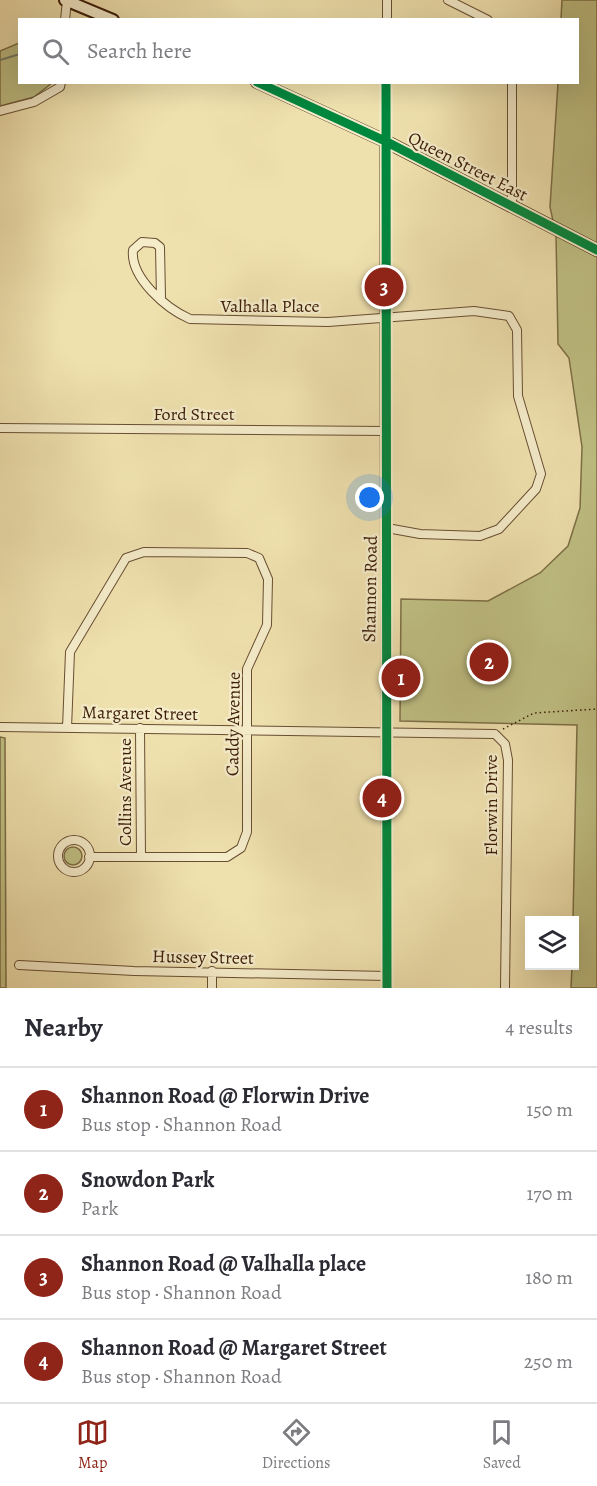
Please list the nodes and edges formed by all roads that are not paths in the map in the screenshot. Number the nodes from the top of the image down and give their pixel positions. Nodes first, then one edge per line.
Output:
1 (66, 0) edge
2 (387, 0) edge
3 (448, 0) edge
4 (65, 18) edge
5 (108, 18) edge
6 (387, 18) edge
7 (484, 18) edge
8 (61, 84) edge
9 (261, 84) edge
10 (386, 84) edge
11 (512, 84) edge
12 (0, 111) edge
13 (385, 141) junction
14 (512, 208) junction
15 (597, 250) edge
16 (161, 297) junction
17 (387, 317) junction
18 (0, 428) edge
19 (387, 431) junction
20 (387, 528) junction
21 (0, 727) edge
22 (66, 728) junction
23 (140, 728) junction
24 (246, 729) junction
25 (387, 734) junction
26 (89, 857) junction
27 (141, 857) junction
28 (19, 965) dead end
29 (212, 971) junction
30 (387, 976) junction
31 (212, 988) edge
32 (387, 988) edge
33 (505, 988) edge

1 - 4 street
1 - 5 main road
2 - 6 street
3 - 7 street
8 - 12 street
9 - 13 main road, Queen Street East
10 - 13 street, Shannon Road
11 - 14 street
13 - 14 main road, Queen Street East
13 - 17 street, Shannon Road
14 - 15 main road, Queen Street East
16 - 16 street, Valhalla Place
16 - 17 street, Valhalla Place
17 - 19 street, Shannon Road
17 - 20 street, Valhalla Place
18 - 19 street, Ford Street
19 - 20 street, Shannon Road
20 - 25 street, Shannon Road
21 - 22 street, Margaret Street
22 - 23 street, Margaret Street
22 - 24 street, Caddy Avenue
23 - 24 street, Margaret Street
23 - 27 street, Collins Avenue
24 - 25 street, Margaret Street
24 - 27 street, Caddy Avenue
25 - 30 street, Shannon Road
25 - 33 street, Florwin Drive
26 - 26 street, Caddy Avenue
26 - 27 street, Caddy Avenue
28 - 29 street, Hussey Street
29 - 30 street, Hussey Street
29 - 31 street
30 - 32 street, Shannon Road

